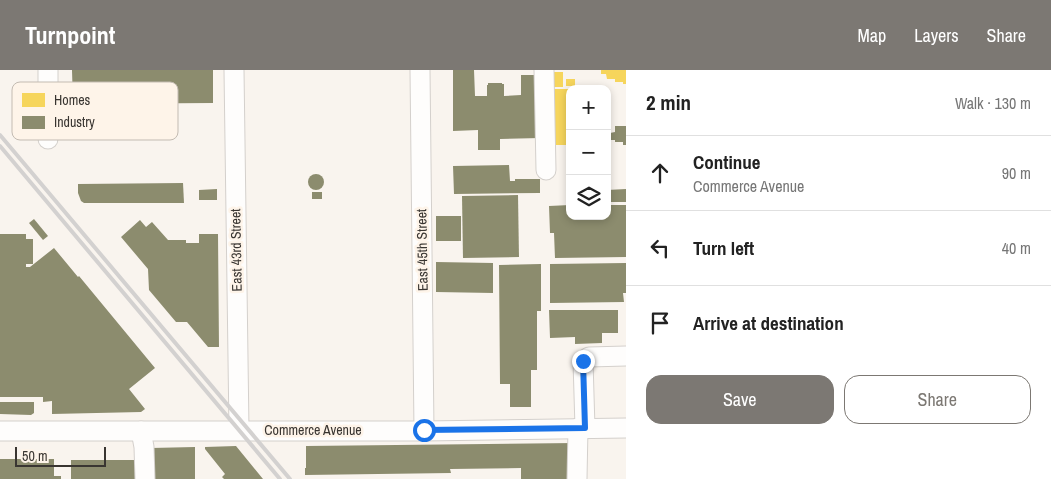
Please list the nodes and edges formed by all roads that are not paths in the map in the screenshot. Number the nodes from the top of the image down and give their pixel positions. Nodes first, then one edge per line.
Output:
1 (234, 70) edge
2 (420, 70) edge
3 (544, 70) edge
4 (546, 170) dead end
5 (626, 356) edge
6 (581, 428) junction
7 (626, 428) edge
8 (239, 430) junction
9 (424, 430) junction
10 (0, 431) edge
11 (141, 431) junction
12 (145, 479) edge
13 (577, 479) edge

1 - 8 street, East 43rd Street
2 - 9 street, East 45th Street
3 - 4 street
5 - 6 street
6 - 7 street, Commerce Avenue
6 - 9 street, Commerce Avenue
6 - 13 street
8 - 9 street, Commerce Avenue
8 - 11 street, Commerce Avenue
10 - 11 street, Commerce Avenue
11 - 12 street

